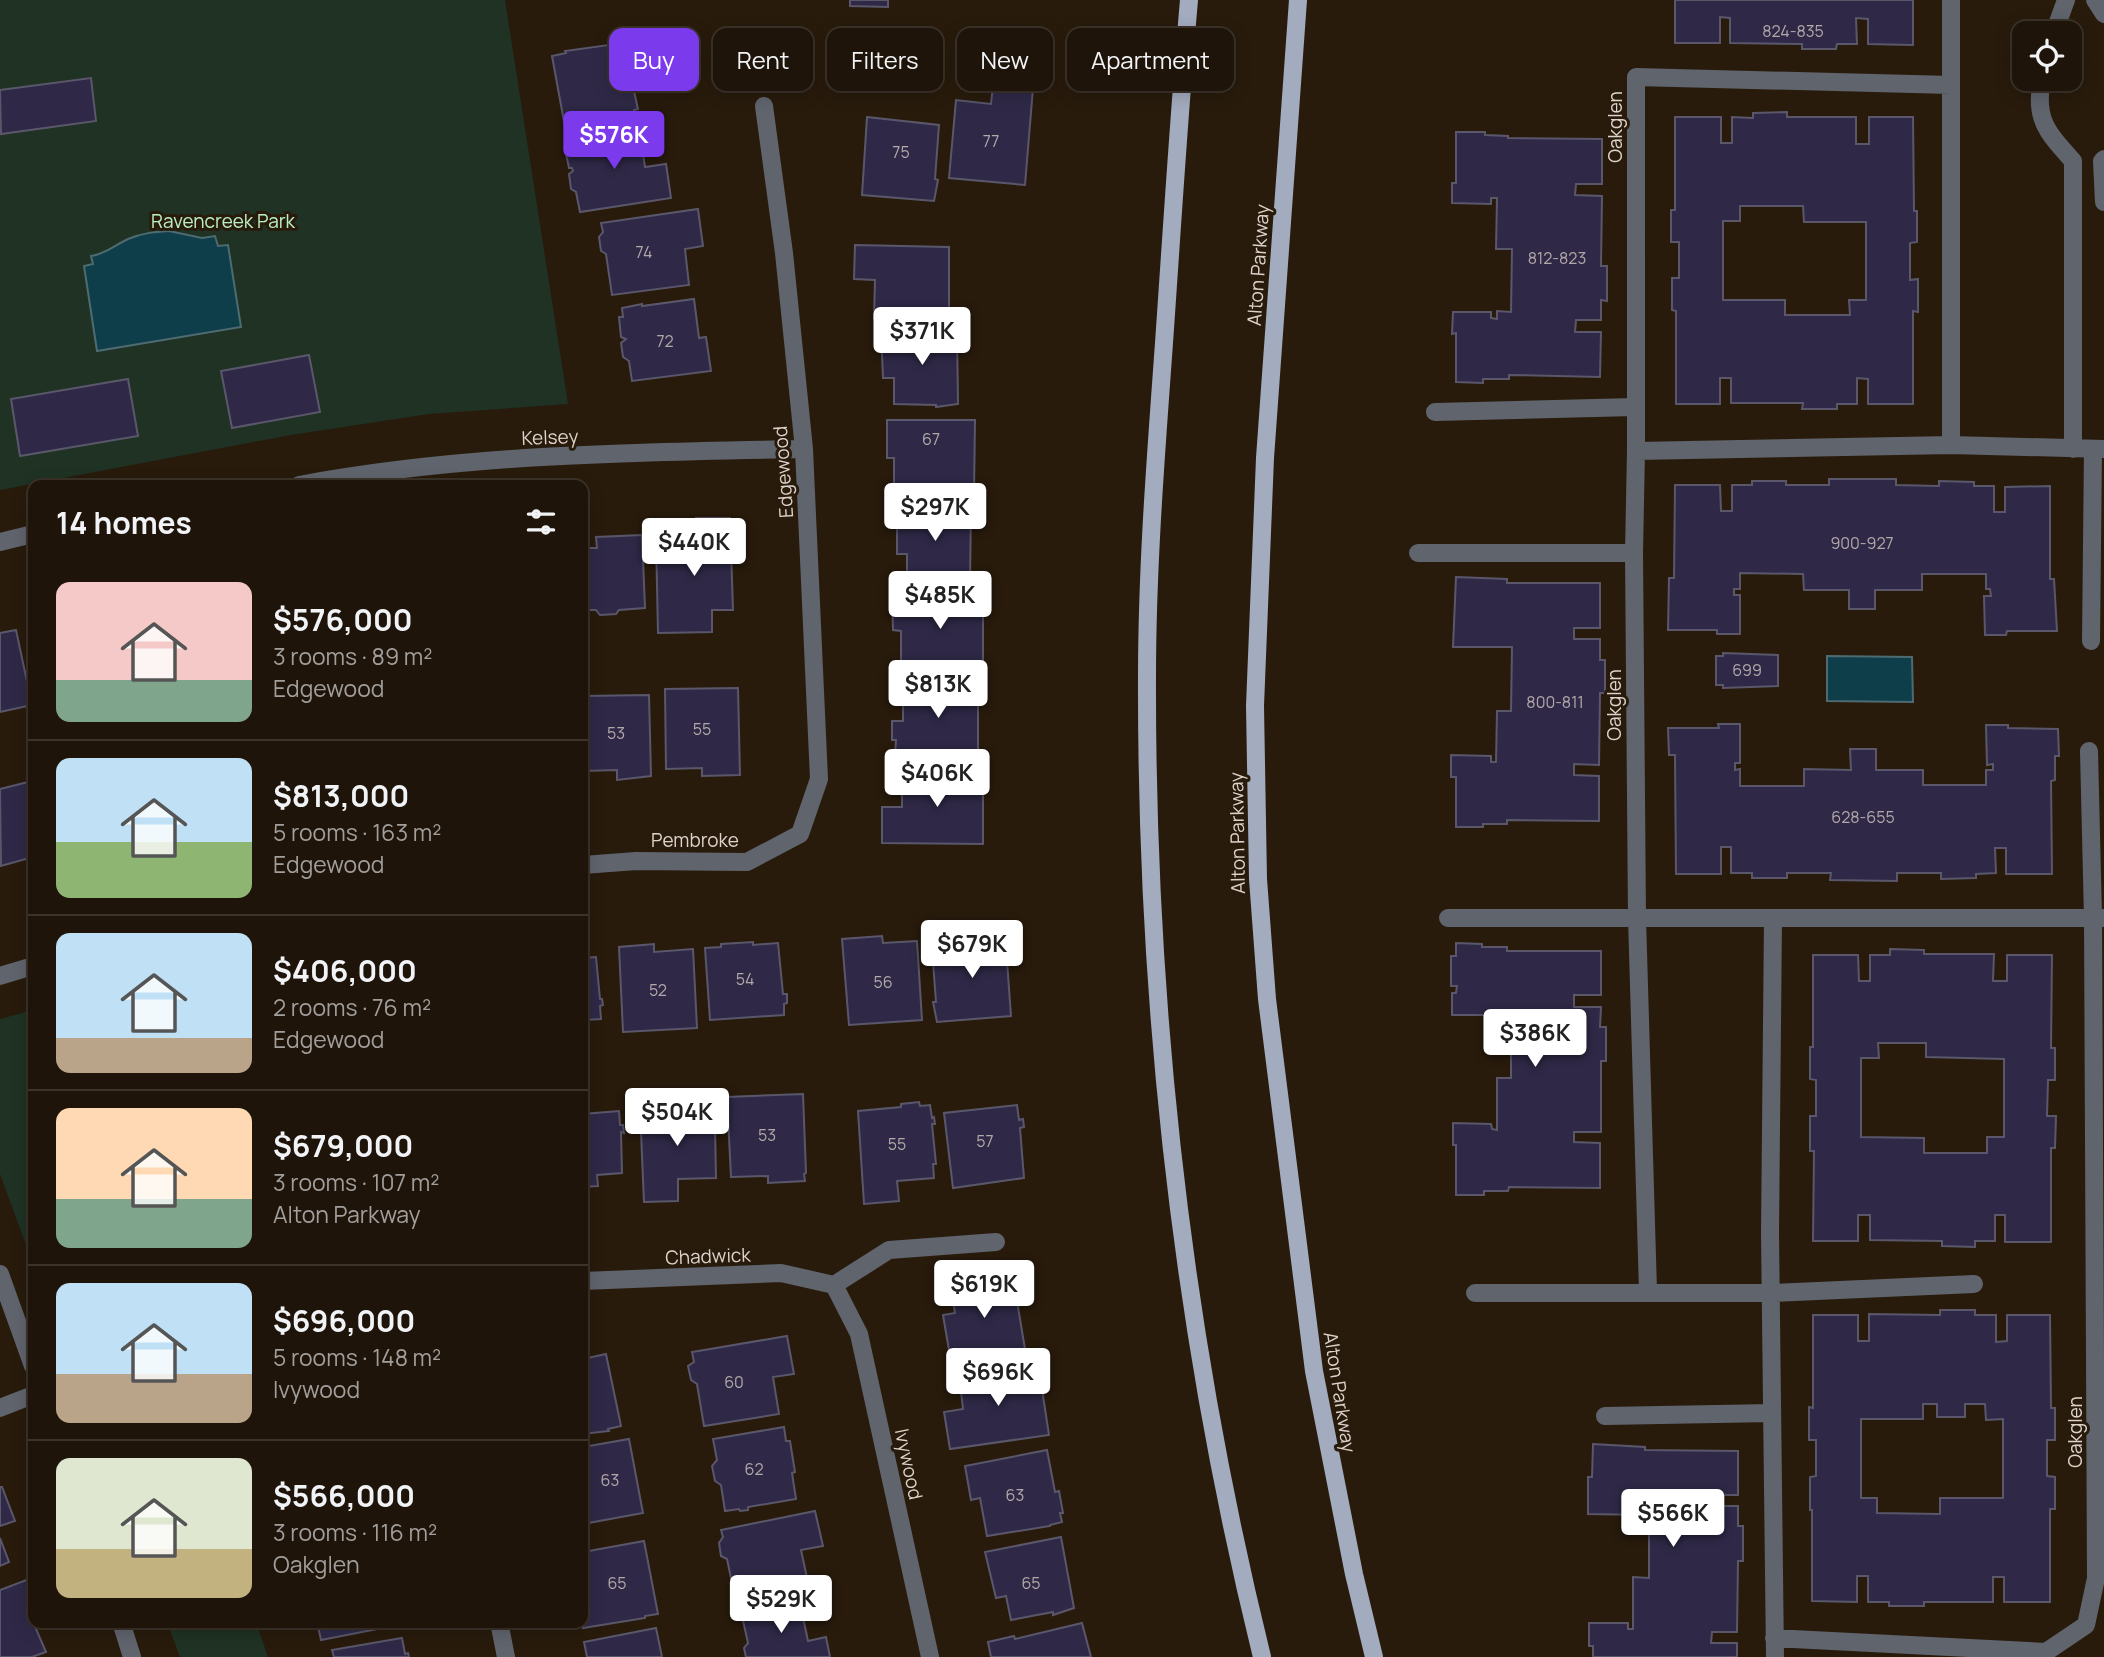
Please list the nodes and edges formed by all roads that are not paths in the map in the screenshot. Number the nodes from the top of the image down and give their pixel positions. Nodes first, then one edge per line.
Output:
1 (1189, 0) edge
2 (1298, 0) edge
3 (1951, 0) edge
4 (2066, 0) edge
5 (2095, 0) edge
6 (2104, 14) edge
7 (2058, 21) edge
8 (1951, 85) junction
9 (2040, 91) edge
10 (764, 106) dead end
11 (2103, 160) edge
12 (2073, 161) junction
13 (2104, 202) edge
14 (1634, 407) junction
15 (1435, 412) dead end
16 (1951, 445) junction
17 (804, 449) junction
18 (2073, 449) junction
19 (2099, 449) edge
20 (1636, 451) junction
21 (326, 480) edge
22 (28, 535) edge
23 (0, 542) edge
24 (1418, 553) dead end
25 (1634, 553) junction
26 (2091, 641) dead end
27 (2089, 751) dead end
28 (800, 834) joint
29 (588, 865) edge
30 (1448, 918) dead end
31 (1637, 918) junction
32 (1773, 918) junction
33 (2099, 918) edge
34 (28, 968) edge
35 (0, 976) edge
36 (996, 1242) dead end
37 (0, 1274) edge
38 (588, 1281) edge
39 (1975, 1284) dead end
40 (834, 1285) junction
41 (1648, 1291) junction
42 (1475, 1293) dead end
43 (1771, 1293) junction
44 (28, 1352) edge
45 (28, 1397) edge
46 (0, 1408) edge
47 (1772, 1413) junction
48 (1605, 1416) dead end
49 (2100, 1578) edge
50 (123, 1628) edge
51 (500, 1628) edge
52 (1774, 1639) junction
53 (132, 1657) edge
54 (506, 1657) edge
55 (930, 1657) edge
56 (1262, 1657) edge
57 (1374, 1657) edge
58 (1775, 1657) edge

1 - 56 main road
2 - 57 main road, Alton Parkway
3 - 8 street
4 - 7 street
5 - 6 street
8 - 14 street, Oakglen
8 - 16 street
9 - 12 street
10 - 17 street, Edgewood
11 - 12 street
11 - 13 street
12 - 18 street
14 - 15 street
14 - 20 street, Oakglen
16 - 18 street
16 - 20 street
17 - 21 street, Kelsey
17 - 28 street, Edgewood
18 - 19 street
19 - 26 street
20 - 25 street, Oakglen
22 - 23 street
24 - 25 street
25 - 31 street, Oakglen
27 - 33 street, Oakglen
28 - 29 street, Pembroke
30 - 31 street
31 - 32 street
31 - 41 street, Oakglen
32 - 33 street
32 - 43 street
33 - 49 street, Oakglen
34 - 35 street
36 - 40 street
37 - 44 street
38 - 40 street, Chadwick
39 - 43 street
40 - 55 street, Ivywood
41 - 42 street
41 - 43 street
43 - 47 street
45 - 46 street
47 - 48 street
47 - 52 street
49 - 52 street, Oakglen
50 - 53 street
51 - 54 street
52 - 58 street

